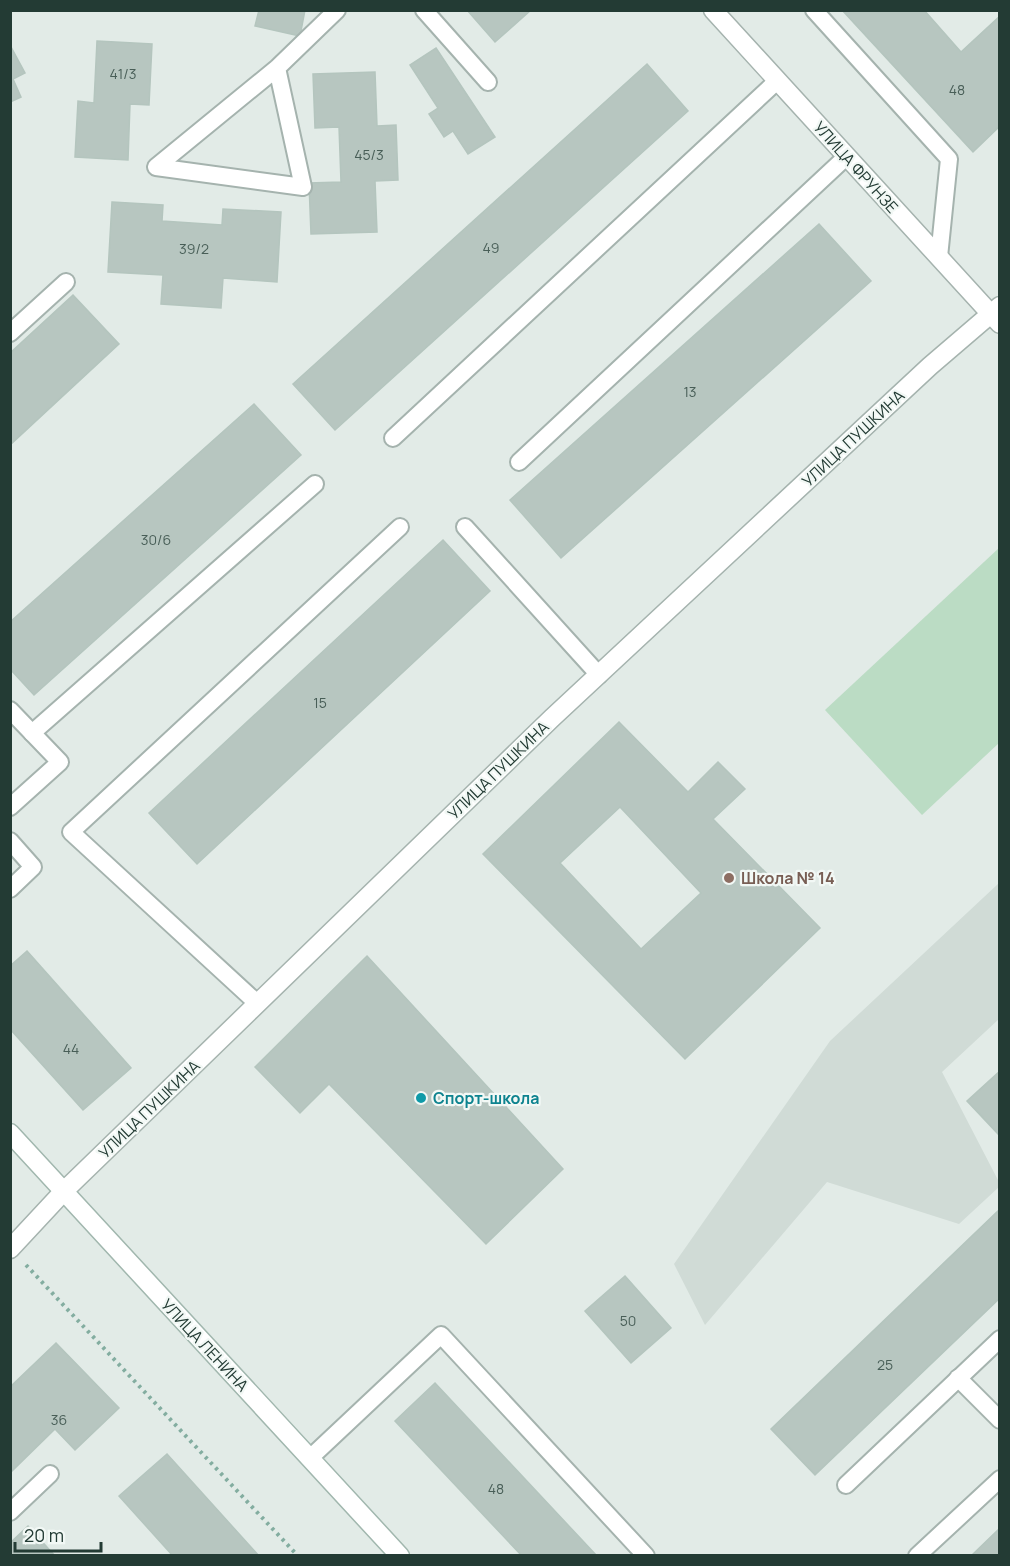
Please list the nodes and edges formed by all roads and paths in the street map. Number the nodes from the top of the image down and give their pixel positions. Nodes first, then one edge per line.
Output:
1 (337, 10) edge
2 (424, 10) edge
3 (713, 10) edge
4 (813, 10) edge
5 (277, 68) junction
6 (777, 81) junction
7 (488, 82) dead end
8 (846, 157) junction
9 (939, 258) junction
10 (66, 282) dead end
11 (996, 314) edge
12 (10, 333) edge
13 (393, 438) dead end
14 (519, 462) dead end
15 (315, 484) dead end
16 (400, 527) dead end
17 (465, 527) dead end
18 (599, 675) junction
19 (10, 710) edge
20 (32, 733) junction
21 (10, 807) edge
22 (10, 841) edge
23 (10, 889) edge
24 (257, 1003) junction
25 (10, 1133) edge
26 (64, 1191) junction
27 (11, 1249) edge
28 (999, 1339) edge
29 (958, 1378) junction
30 (999, 1420) edge
31 (310, 1458) junction
32 (50, 1474) dead end
33 (999, 1479) edge
34 (846, 1485) dead end
35 (10, 1512) edge
36 (298, 1556) edge
37 (400, 1556) edge
38 (646, 1556) edge
39 (917, 1556) edge

1 - 5 lane
2 - 7 lane
3 - 6 street, УЛИЦА ФРУНЗЕ
4 - 9 lane
5 - 5 lane
6 - 8 street, УЛИЦА ФРУНЗЕ
6 - 13 lane
8 - 9 street, УЛИЦА ФРУНЗЕ
8 - 14 lane
9 - 11 street, УЛИЦА ФРУНЗЕ
10 - 12 lane
11 - 18 street, УЛИЦА ПУШКИНА
15 - 20 lane
16 - 24 lane
17 - 18 lane
18 - 24 street, УЛИЦА ПУШКИНА
19 - 20 lane
20 - 21 lane
22 - 23 lane
24 - 26 street, УЛИЦА ПУШКИНА
25 - 26 street, УЛИЦА ЛЕНИНА
26 - 27 street, УЛИЦА ПУШКИНА
26 - 31 street, УЛИЦА ЛЕНИНА
27 - 36 path
28 - 29 lane
29 - 30 lane
29 - 34 lane
31 - 37 street, УЛИЦА ЛЕНИНА
31 - 38 lane
32 - 35 lane
33 - 39 lane

